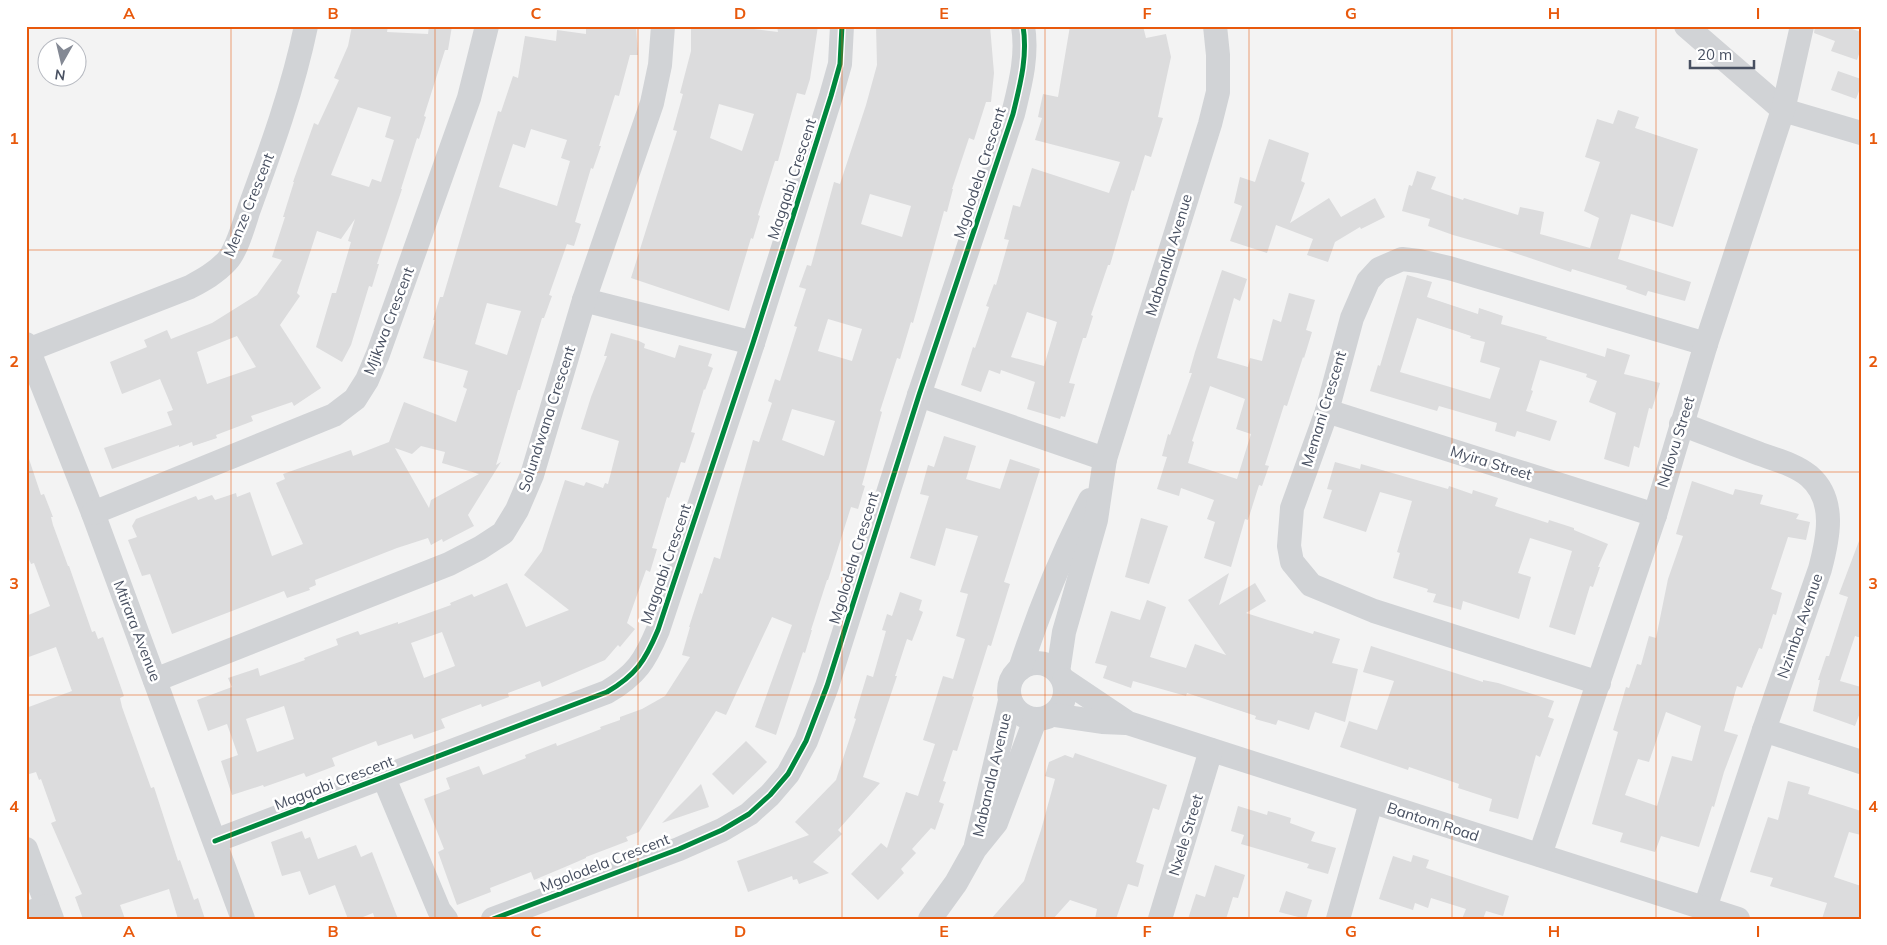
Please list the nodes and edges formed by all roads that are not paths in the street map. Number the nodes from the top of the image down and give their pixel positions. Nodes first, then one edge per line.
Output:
1 (306, 26) edge
2 (487, 26) edge
3 (662, 26) edge
4 (842, 26) edge
5 (1023, 26) edge
6 (1215, 26) edge
7 (1686, 26) edge
8 (1802, 26) edge
9 (1783, 110) junction
10 (1861, 133) edge
11 (584, 300) junction
12 (754, 343) junction
13 (1706, 344) junction
14 (27, 347) edge
15 (918, 395) junction
16 (1326, 411) junction
17 (1681, 424) junction
18 (1103, 470) junction
19 (93, 513) junction
20 (1655, 515) junction
21 (1020, 669) junction
22 (1061, 676) junction
23 (155, 680) junction
24 (1599, 683) junction
25 (1010, 701) junction
26 (1044, 717) junction
27 (1128, 724) junction
28 (1764, 730) junction
29 (1211, 750) junction
30 (1861, 762) edge
31 (384, 778) junction
32 (1371, 802) junction
33 (215, 841) junction
34 (26, 849) edge
35 (975, 849) junction
36 (1540, 855) junction
37 (1705, 908) junction
38 (42, 913) edge
39 (243, 919) edge
40 (446, 919) edge
41 (493, 919) edge
42 (930, 919) edge
43 (1160, 919) edge
44 (1338, 919) edge
45 (1738, 919) edge

1 - 14 street, Menze Crescent
2 - 19 street, Mjikwa Crescent
3 - 11 street, Solundwana Crescent
4 - 12 street, Magqabi Crescent
5 - 15 street, Mgolodela Crescent
6 - 18 street, Mabandla Avenue
7 - 9 street
8 - 9 street, Ndlovu Street
9 - 10 street
9 - 13 street, Ndlovu Street
11 - 12 street
11 - 23 street, Solundwana Crescent
12 - 31 street, Magqabi Crescent
13 - 16 street, Memani Crescent
13 - 17 street, Ndlovu Street
14 - 19 street, Mtirara Avenue
15 - 18 street
15 - 41 street, Mgolodela Crescent
16 - 20 street, Myira Street
16 - 24 street, Memani Crescent
17 - 20 street, Ndlovu Street
17 - 28 street, Nzimba Avenue
18 - 21 street, Mabandla Avenue
18 - 22 street, Mabandla Avenue
19 - 23 street, Mtirara Avenue
20 - 24 street, Ndlovu Street
21 - 22 street
21 - 25 street
22 - 26 street
22 - 27 street, Bantom Road
23 - 33 street, Mtirara Avenue
24 - 36 street, Ndlovu Street
25 - 26 street
25 - 35 street, Mabandla Avenue
26 - 27 street, Bantom Road
26 - 35 street, Mabandla Avenue
27 - 29 street, Bantom Road
28 - 30 street
28 - 37 street, Nzimba Avenue
29 - 32 street, Bantom Road
29 - 43 street, Nxele Street
31 - 33 street, Magqabi Crescent
31 - 40 street
32 - 36 street, Bantom Road
32 - 44 street
33 - 39 street, Mtirara Avenue
34 - 38 street
35 - 42 street, Mabandla Avenue
36 - 37 street, Bantom Road
37 - 45 street, Bantom Road

